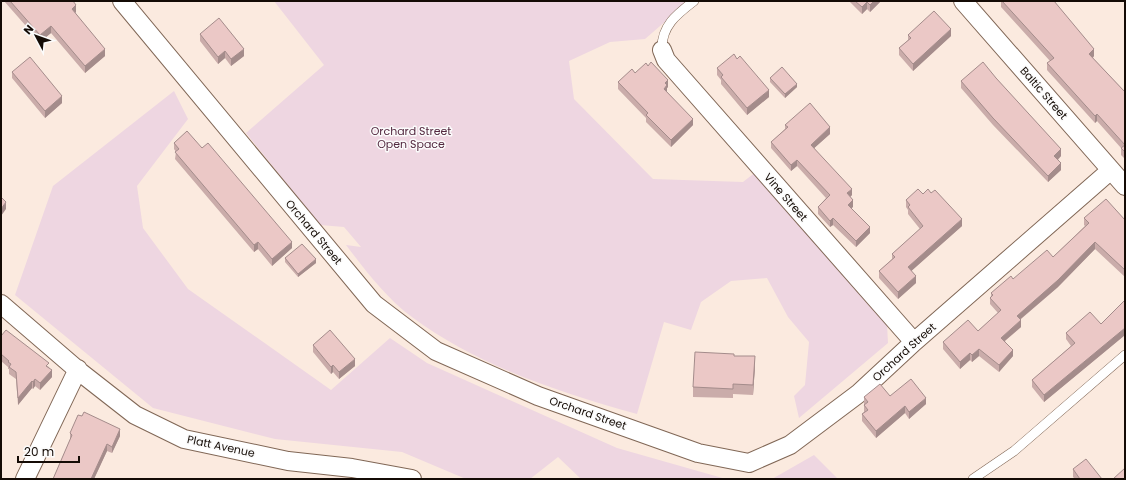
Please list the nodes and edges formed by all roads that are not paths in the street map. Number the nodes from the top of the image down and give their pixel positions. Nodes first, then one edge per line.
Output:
1 (122, 1) edge
2 (694, 1) edge
3 (963, 1) edge
4 (662, 50) joint
5 (1111, 170) junction
6 (1125, 186) edge
7 (1, 304) edge
8 (914, 342) junction
9 (1125, 355) edge
10 (78, 369) junction
11 (25, 479) edge
12 (412, 479) edge
13 (973, 479) edge

1 - 8 street, Orchard Street
2 - 4 lane
3 - 5 street, Baltic Street
4 - 8 street, Vine Street
5 - 6 street, Baltic Street
5 - 8 street, Orchard Street
7 - 10 street, Platt Avenue
9 - 13 lane
10 - 11 street
10 - 12 street, Platt Avenue

